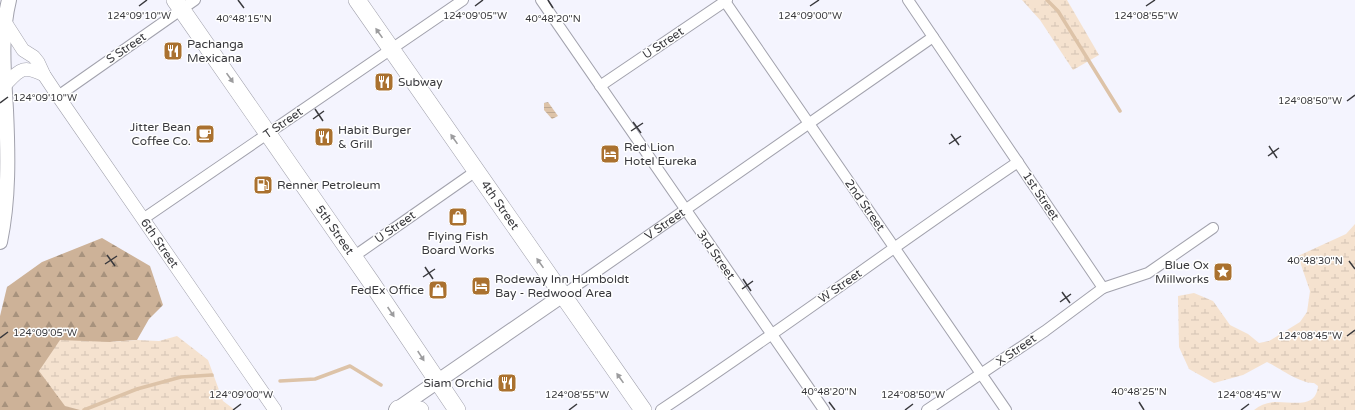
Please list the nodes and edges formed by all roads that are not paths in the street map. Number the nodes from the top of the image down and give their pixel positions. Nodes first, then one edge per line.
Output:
1 (9, 0) edge
2 (357, 0) edge
3 (463, 0) edge
4 (540, 0) edge
5 (725, 0) edge
6 (908, 0) edge
7 (184, 3) edge
8 (2, 23) edge
9 (933, 37) junction
10 (391, 49) junction
11 (44, 76) junction
12 (2, 84) edge
13 (600, 86) junction
14 (58, 96) junction
15 (809, 124) junction
16 (268, 133) junction
17 (1018, 162) junction
18 (476, 171) junction
19 (686, 211) junction
20 (143, 219) junction
21 (1213, 228) dead end
22 (0, 237) edge
23 (895, 248) junction
24 (353, 257) junction
25 (1103, 288) junction
26 (563, 295) junction
27 (771, 334) junction
28 (981, 374) junction
29 (438, 382) junction
30 (397, 409) edge
31 (275, 410) edge
32 (420, 410) edge
33 (457, 410) edge
34 (643, 410) edge
35 (661, 410) edge
36 (824, 410) edge
37 (927, 410) edge
38 (1006, 410) edge

1 - 8 main road
10 -> 2 highway, 4th Street
3 - 10 street, T Street
4 - 13 street, 3rd Street
5 - 13 street, U Street
5 - 15 street, 2nd Street
6 - 9 street, 1st Street
7 - 14 street, S Street
7 -> 16 highway, 5th Street
8 - 11 street, 6th Street
8 - 12 main road
9 - 15 street, V Street
9 - 17 street, 1st Street
10 - 16 street, T Street
18 -> 10 highway, 4th Street
11 - 12 street
11 - 14 street, 6th Street
12 - 22 main road
13 - 19 street, 3rd Street
14 - 20 street, 6th Street
15 - 19 street, V Street
15 - 23 street, 2nd Street
16 - 20 street, T Street
16 - 24 highway, 5th Street
17 - 23 street, W Street
17 - 25 street, 1st Street
18 - 24 street, U Street
26 -> 18 highway, 4th Street
19 - 26 street, V Street
19 - 27 street, 3rd Street
20 - 31 street, 6th Street
21 - 25 street
23 - 27 street, W Street
23 - 28 street, 2nd Street
24 -> 29 highway, 5th Street
25 - 28 street, X Street
26 - 29 main road, V Street
34 -> 26 highway, 4th Street
27 - 35 street, W Street
27 - 36 street, 3rd Street
28 - 37 street, X Street
28 - 38 street, 2nd Street
29 - 30 main road, V Street
29 - 33 highway, 5th Street
30 - 32 highway

